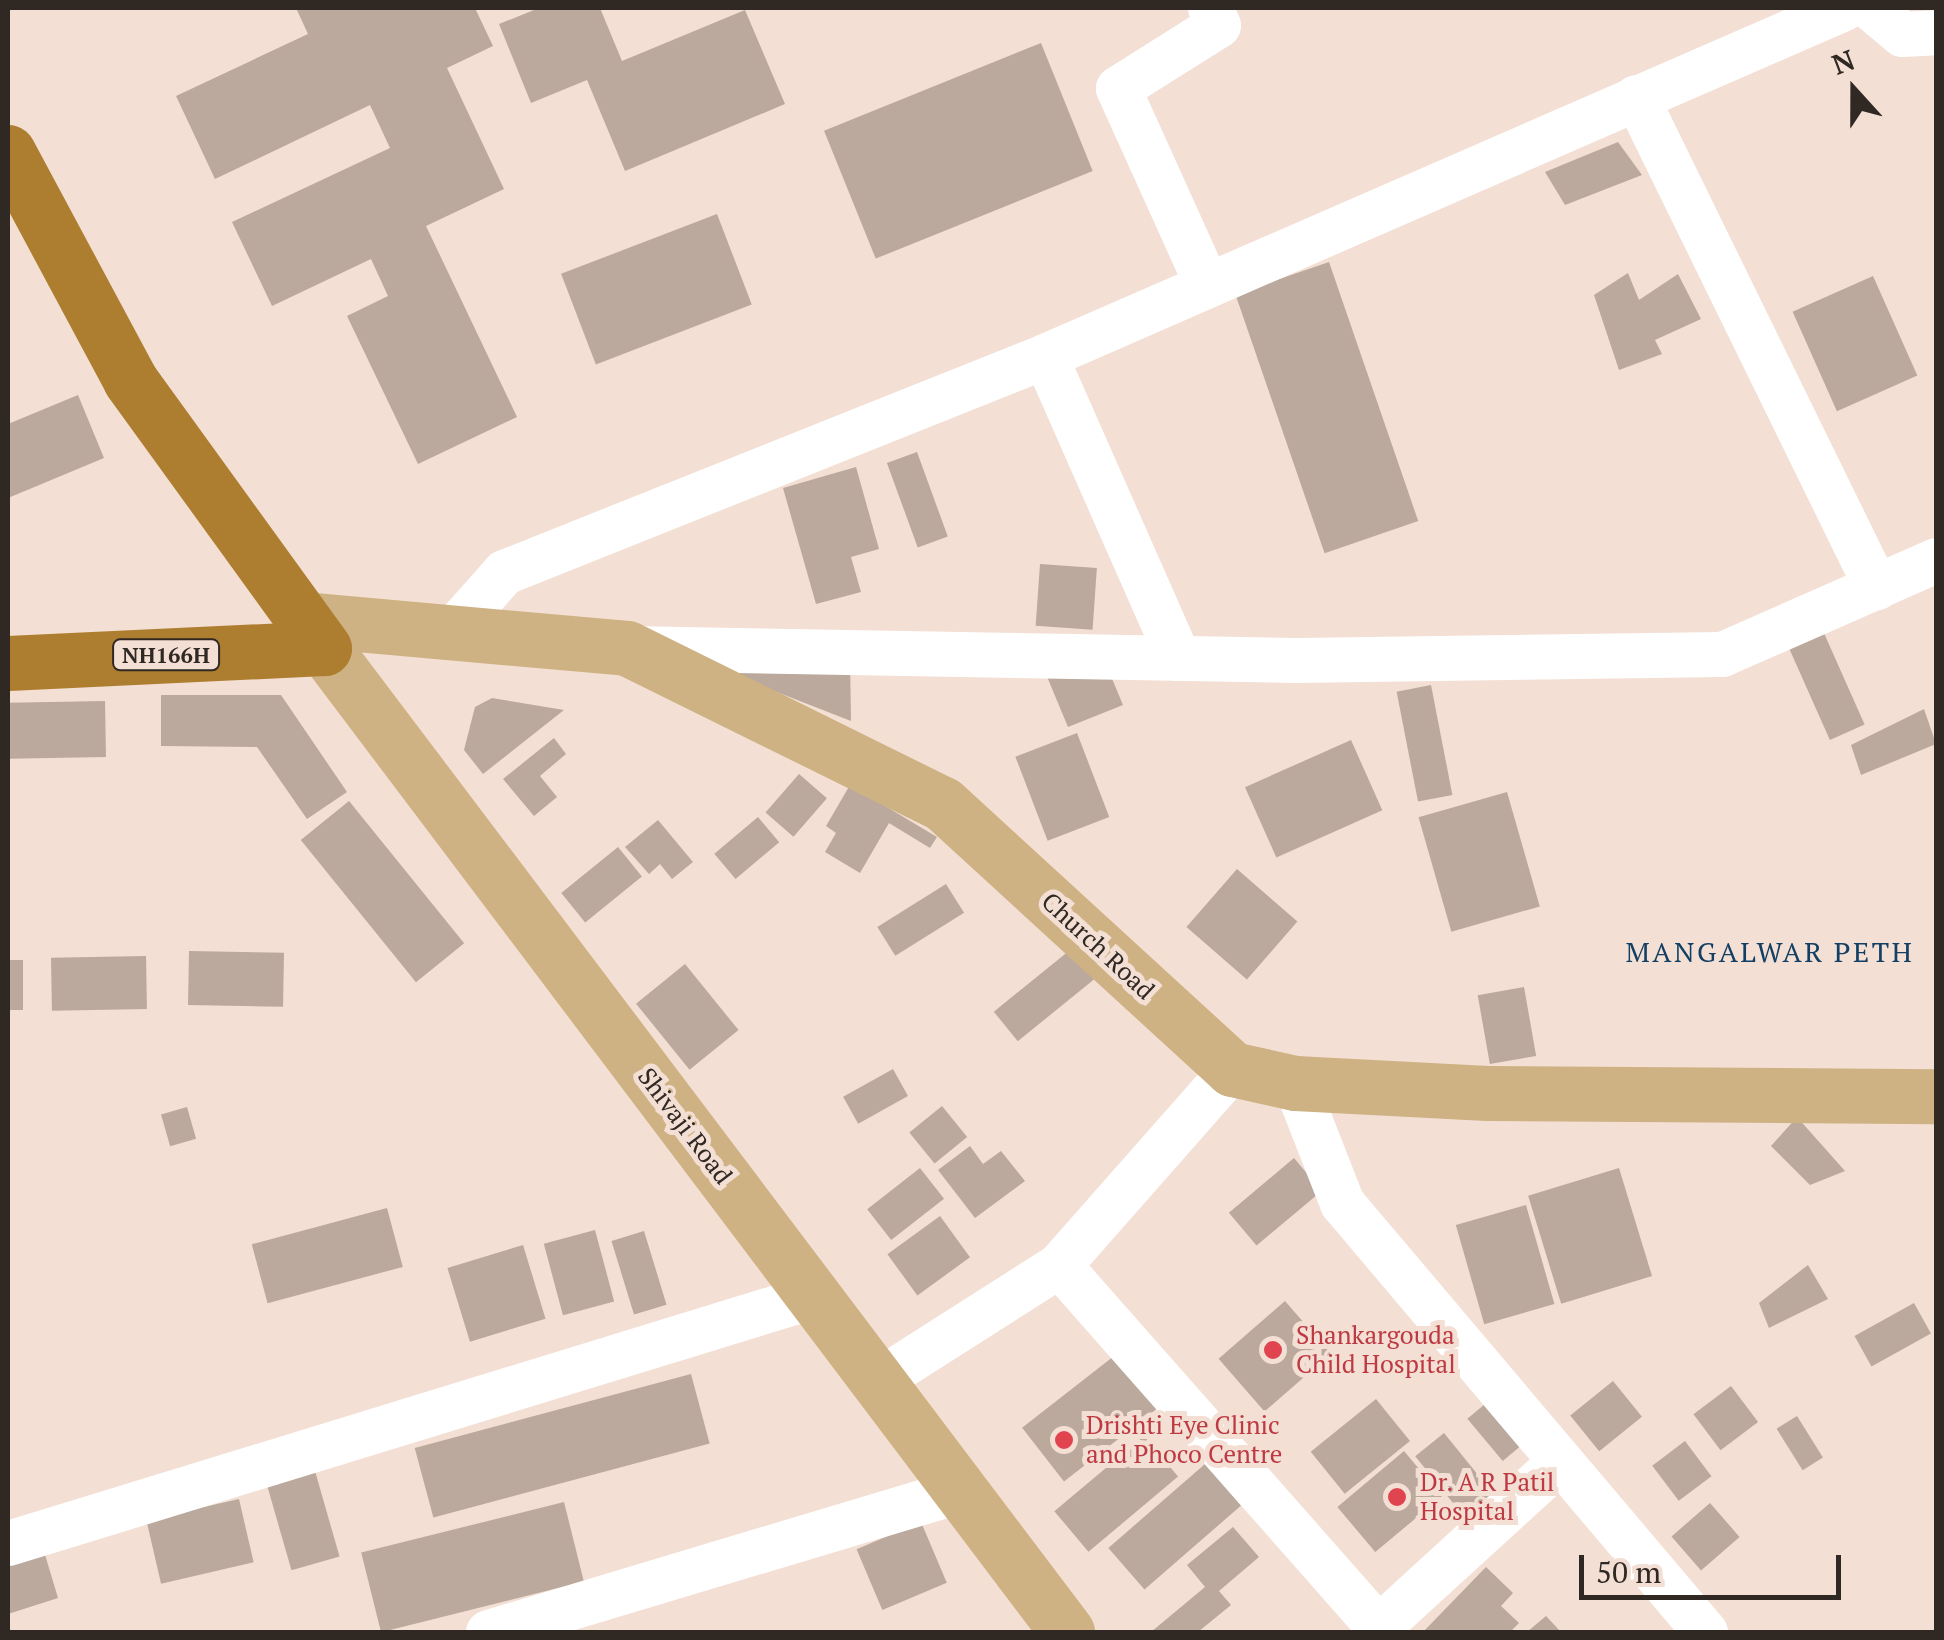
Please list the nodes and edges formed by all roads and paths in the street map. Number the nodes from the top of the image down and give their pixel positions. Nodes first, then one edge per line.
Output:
1 (1210, 8) edge
2 (1844, 8) edge
3 (1871, 8) edge
4 (1936, 32) edge
5 (1636, 97) junction
6 (8, 152) edge
7 (1206, 283) junction
8 (1046, 356) junction
9 (1936, 560) edge
10 (1876, 586) junction
11 (8, 625) edge
12 (313, 634) junction
13 (449, 634) junction
14 (627, 648) junction
15 (1178, 658) junction
16 (8, 662) edge
17 (1232, 1069) junction
18 (1295, 1082) junction
19 (1936, 1096) edge
20 (1058, 1265) junction
21 (813, 1296) junction
22 (877, 1381) junction
23 (1557, 1464) junction
24 (960, 1490) junction
25 (8, 1543) edge
26 (1379, 1631) edge
27 (488, 1632) edge
28 (1068, 1632) edge
29 (1705, 1632) edge

1 - 7 street
2 - 5 street
3 - 4 street
5 - 7 street
5 - 10 street
6 - 12 highway
7 - 8 street
8 - 13 street
8 - 15 street
9 - 10 street
10 - 15 street
11 - 12 highway
12 - 13 main road, Church Road
12 - 16 highway, NH166H
12 - 21 main road, Shivaji Road
13 - 14 main road, Church Road
14 - 15 street
14 - 17 main road, Church Road
17 - 18 main road
17 - 20 street
18 - 19 main road
18 - 23 street
20 - 22 street
20 - 26 street
21 - 22 main road, Shivaji Road
21 - 25 street
22 - 24 main road, Shivaji Road
23 - 26 street
23 - 29 street
24 - 27 street
24 - 28 main road, Shivaji Road

